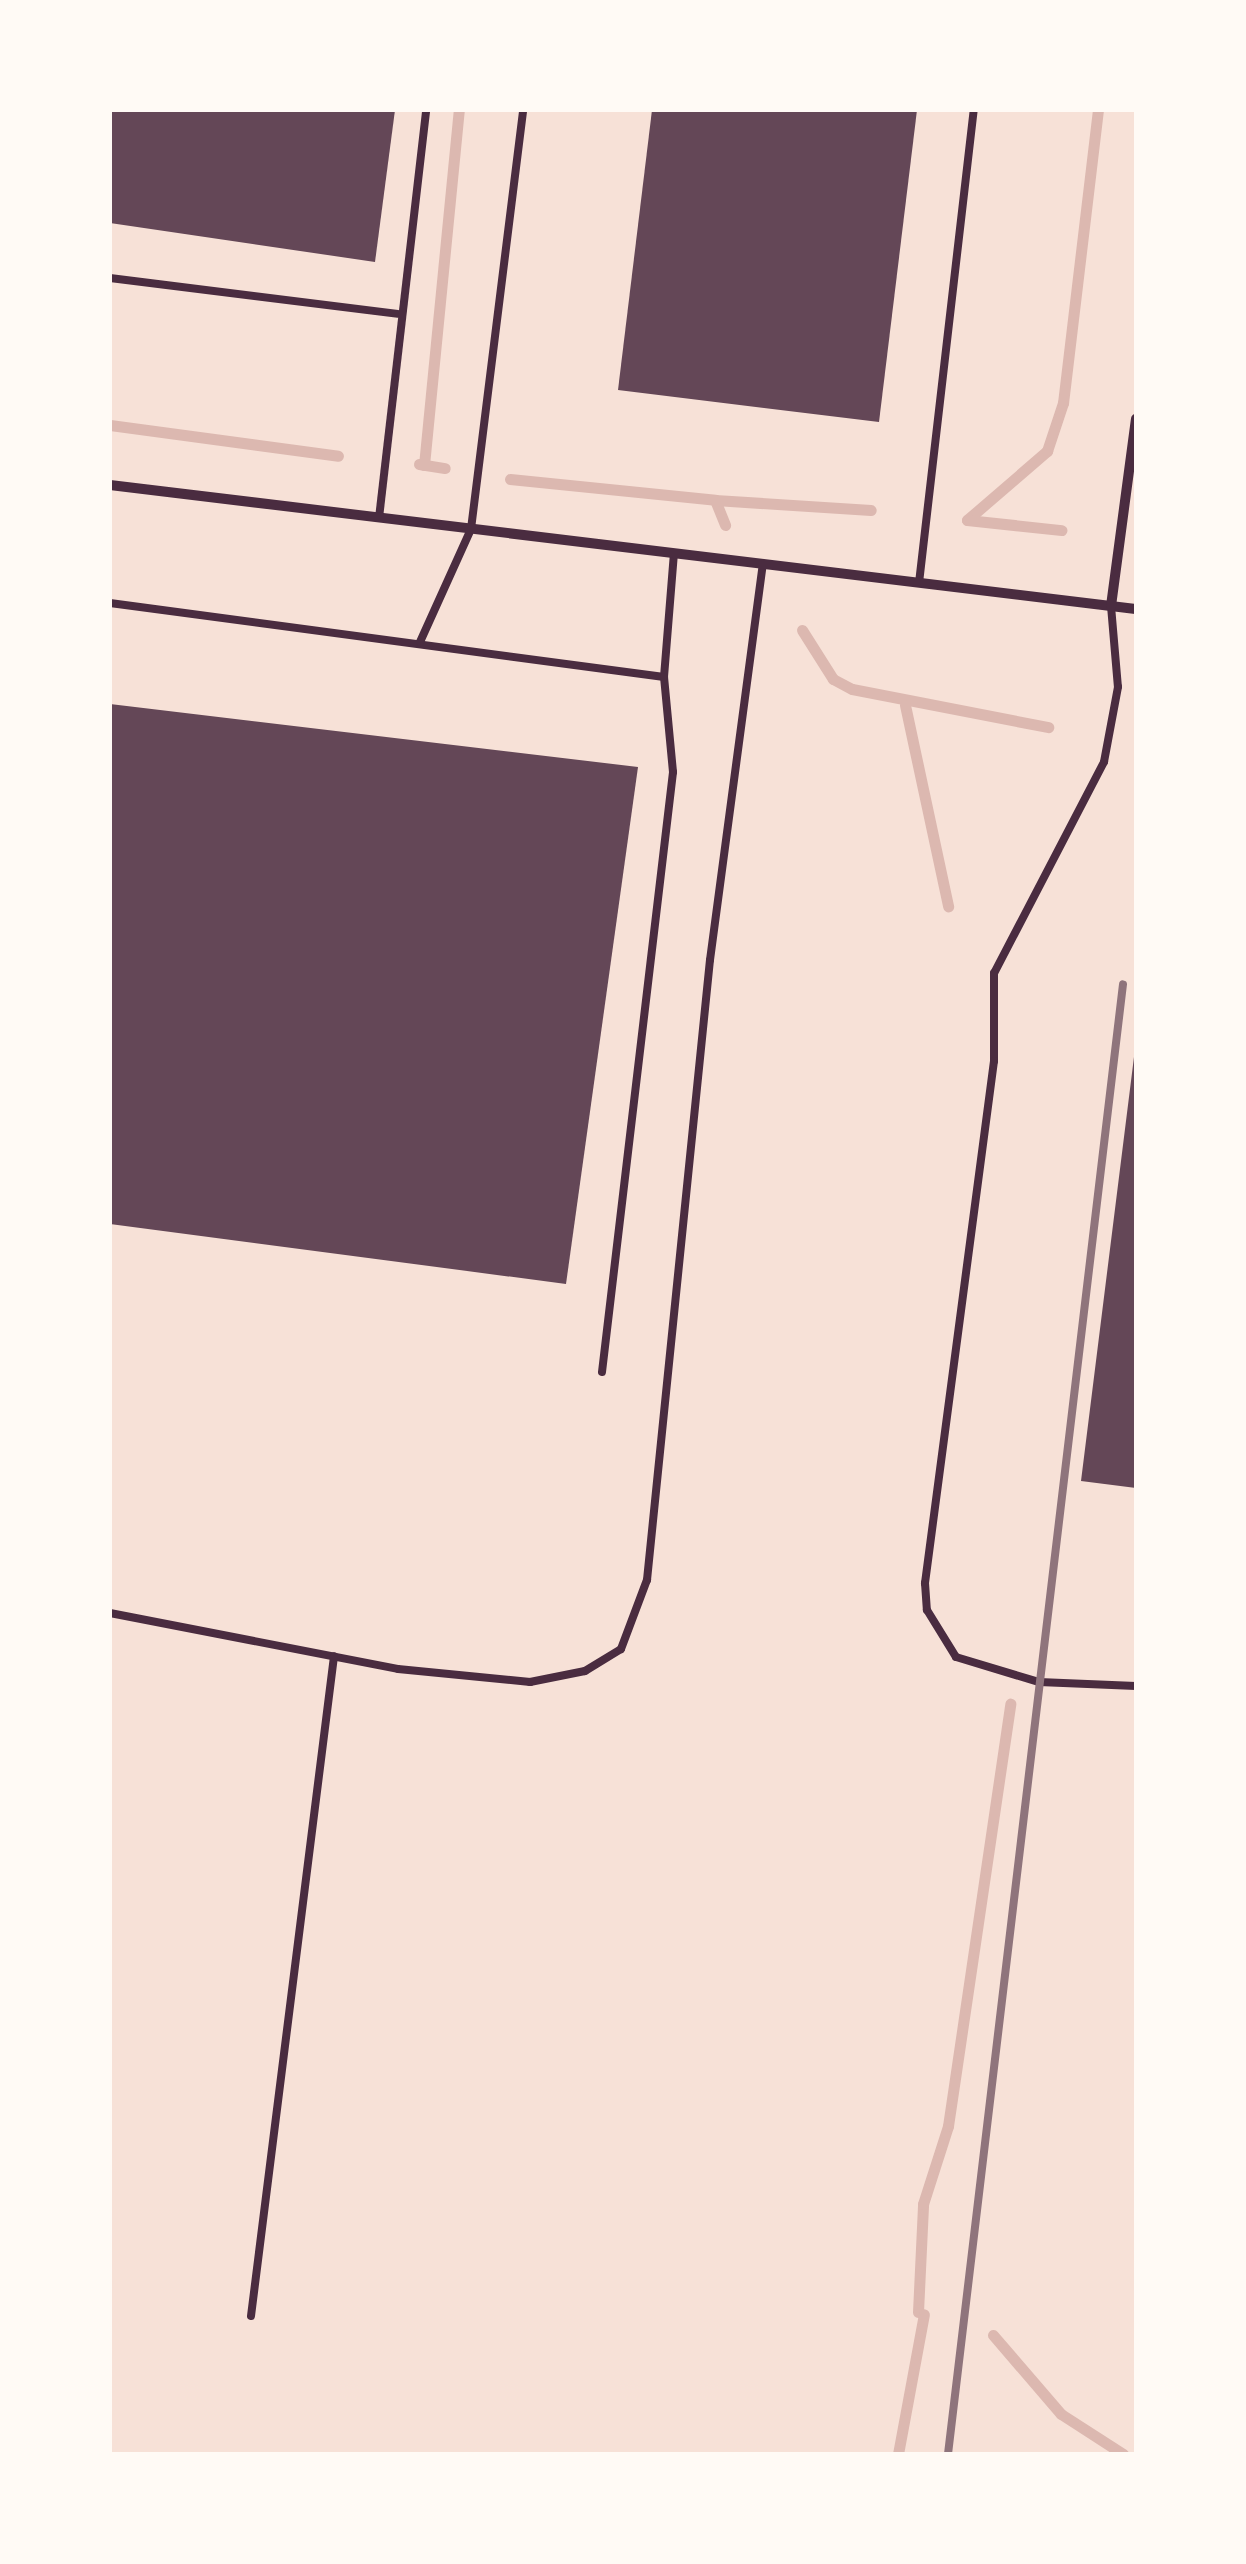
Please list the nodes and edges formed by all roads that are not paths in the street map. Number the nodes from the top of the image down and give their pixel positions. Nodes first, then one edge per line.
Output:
1 (426, 110) edge
2 (523, 110) edge
3 (974, 110) edge
4 (110, 278) edge
5 (398, 314) junction
6 (1136, 419) edge
7 (110, 485) edge
8 (379, 518) junction
9 (471, 529) junction
10 (674, 553) junction
11 (764, 564) junction
12 (919, 583) junction
13 (110, 603) edge
14 (1111, 606) junction
15 (1136, 609) edge
16 (420, 642) junction
17 (664, 677) junction
18 (602, 1372) dead end
19 (110, 1613) edge
20 (334, 1656) junction
21 (1136, 1686) edge
22 (251, 2316) dead end

1 - 5 lane
2 - 9 lane
3 - 12 lane
4 - 5 lane
5 - 8 lane
6 - 14 street
7 - 8 street
8 - 9 street
9 - 10 street
9 - 16 lane
10 - 11 street
10 - 17 lane
11 - 12 street
11 - 20 lane
12 - 14 street
13 - 16 lane
14 - 15 street
14 - 21 lane
16 - 17 lane
17 - 18 lane
19 - 20 lane
20 - 22 lane

